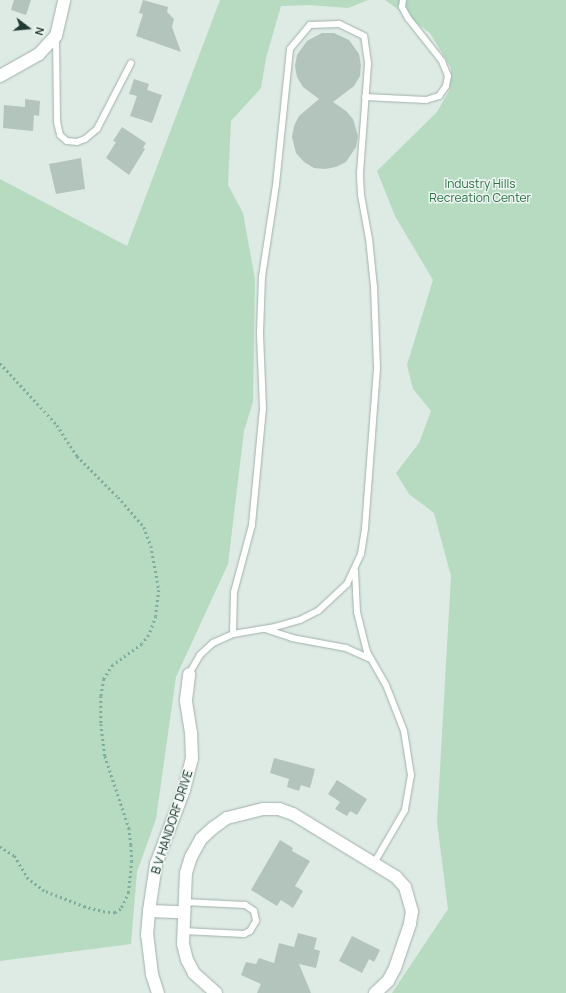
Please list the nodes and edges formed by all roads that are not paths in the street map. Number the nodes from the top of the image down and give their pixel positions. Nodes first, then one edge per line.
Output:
1 (64, 0) edge
2 (403, 0) edge
3 (56, 36) junction
4 (131, 63) dead end
5 (0, 76) edge
6 (365, 97) junction
7 (355, 569) junction
8 (265, 629) junction
9 (233, 634) junction
10 (371, 659) junction
11 (190, 674) joint
12 (374, 863) junction
13 (183, 907) junction
14 (149, 911) junction
15 (183, 931) junction
16 (158, 993) edge
17 (216, 993) edge
18 (375, 993) edge

1 - 3 street
2 - 6 lane
3 - 4 lane
3 - 5 street
6 - 7 lane
6 - 9 lane
7 - 8 lane
7 - 10 lane
8 - 9 lane
8 - 10 lane
9 - 11 lane
10 - 12 lane
11 - 14 street, B V HANDORF DRIVE
12 - 13 street
12 - 18 street
13 - 14 street
13 - 15 street
13 - 15 lane
14 - 16 street, B V HANDORF DRIVE
15 - 17 street

